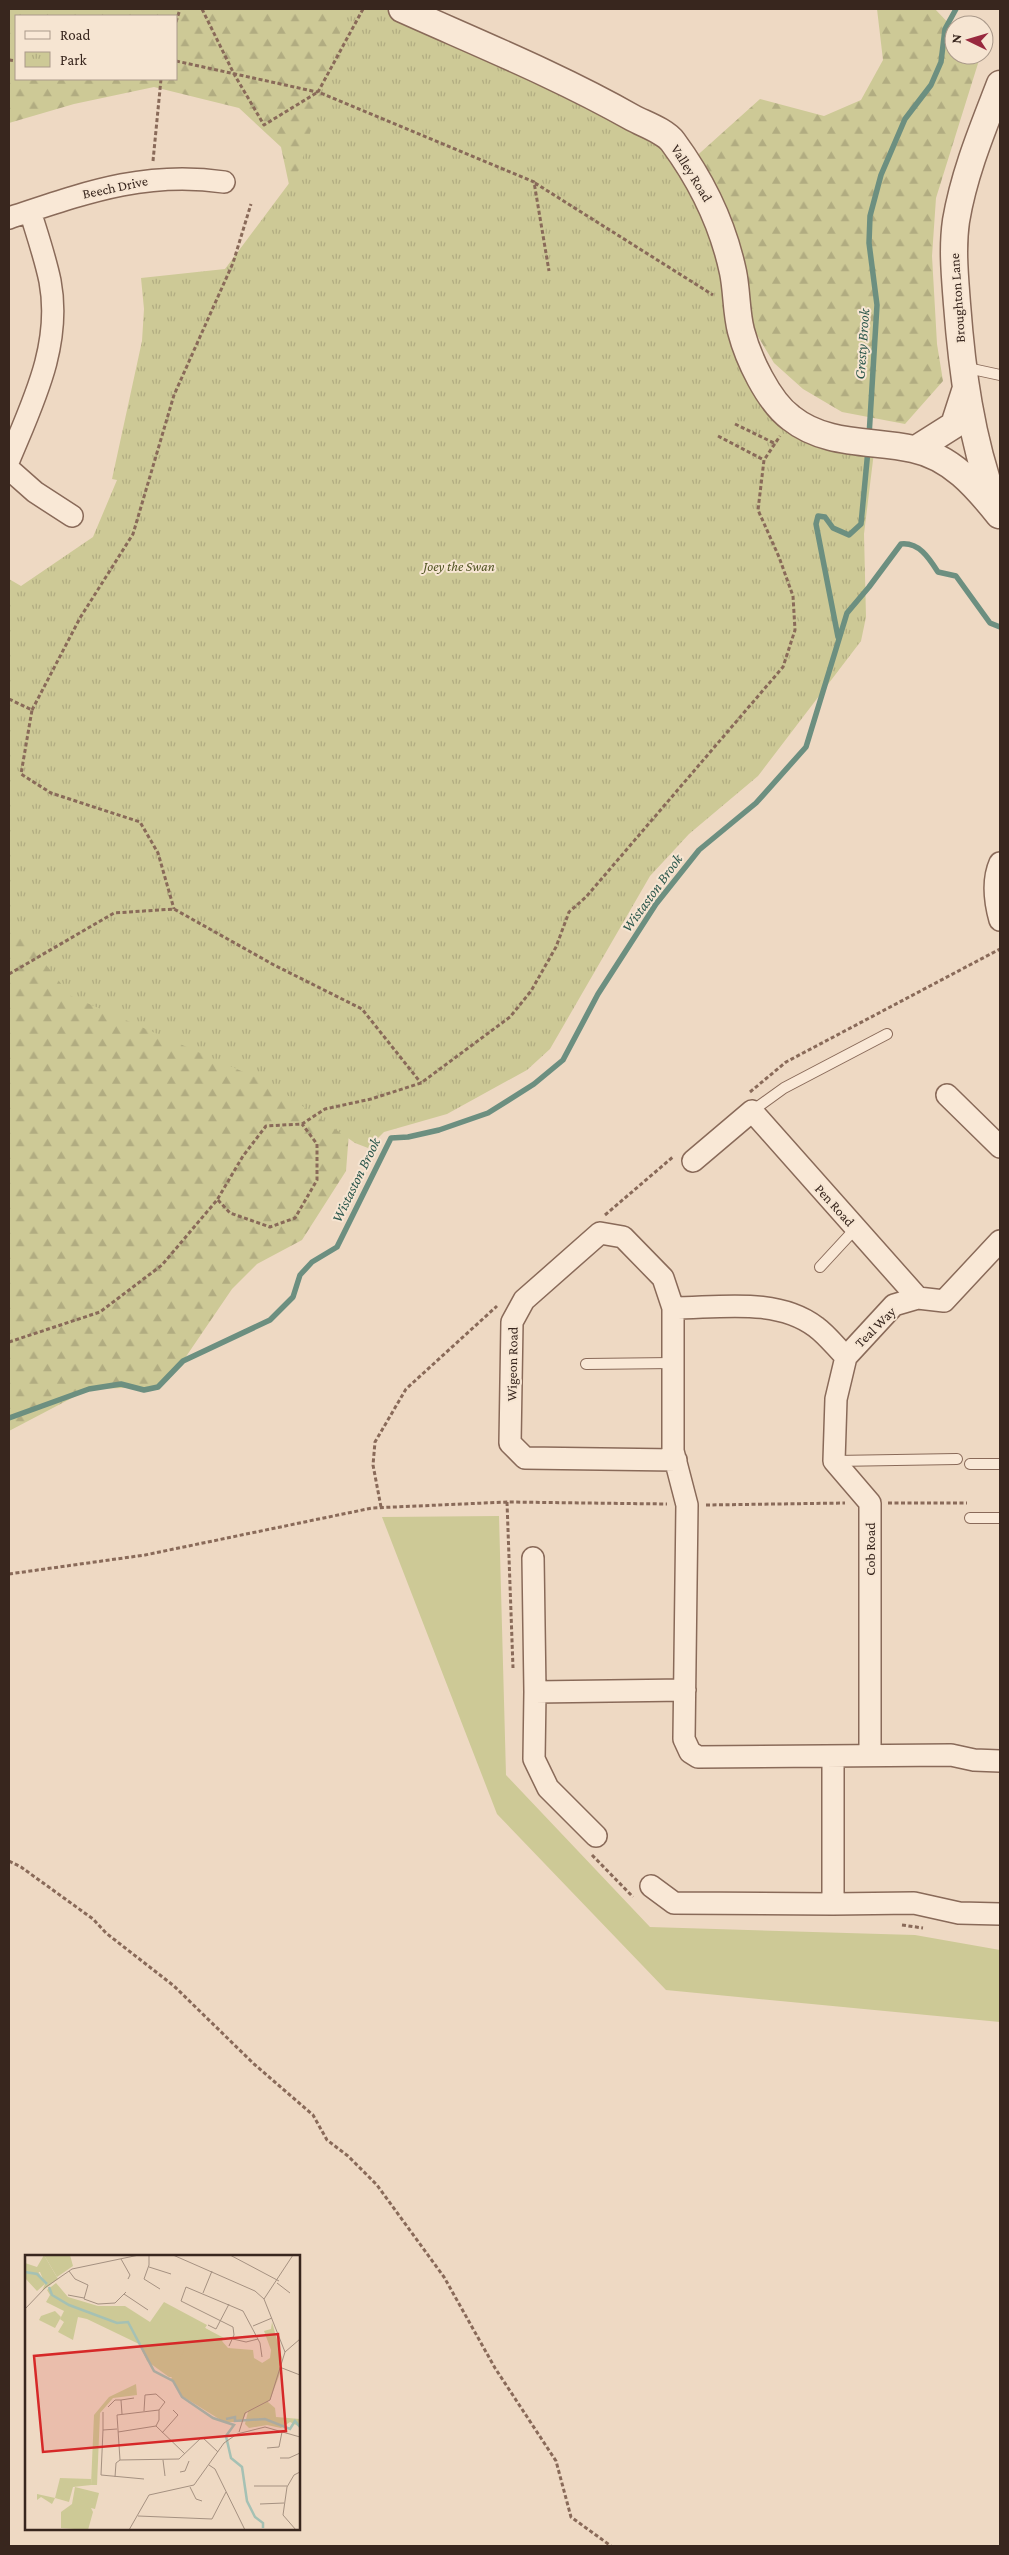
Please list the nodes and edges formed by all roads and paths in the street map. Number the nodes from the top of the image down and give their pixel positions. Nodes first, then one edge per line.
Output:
1 (202, 9) edge
2 (363, 9) edge
3 (402, 9) edge
4 (178, 61) edge
5 (234, 74) junction
6 (161, 80) edge
7 (1000, 84) edge
8 (318, 92) junction
9 (151, 180) junction
10 (224, 182) dead end
11 (534, 182) junction
12 (251, 204) dead end
13 (30, 211) junction
14 (9, 218) edge
15 (549, 272) dead end
16 (738, 311) junction
17 (1000, 375) edge
18 (964, 378) junction
19 (790, 418) junction
20 (735, 424) dead end
21 (718, 436) dead end
22 (776, 444) junction
23 (916, 449) junction
24 (9, 460) edge
25 (764, 460) junction
26 (9, 469) edge
27 (72, 516) dead end
28 (999, 516) edge
29 (9, 699) edge
30 (32, 710) junction
31 (1000, 863) edge
32 (174, 909) junction
33 (1000, 920) edge
34 (1000, 949) edge
35 (9, 974) edge
36 (887, 1034) dead end
37 (421, 1083) junction
38 (947, 1096) dead end
39 (749, 1103) junction
40 (302, 1124) junction
41 (1000, 1147) edge
42 (686, 1157) joint
43 (217, 1200) junction
44 (604, 1215) dead end
45 (856, 1228) junction
46 (998, 1248) edge
47 (820, 1267) dead end
48 (918, 1298) junction
49 (500, 1304) dead end
50 (672, 1308) junction
51 (9, 1342) edge
52 (846, 1357) junction
53 (673, 1363) junction
54 (586, 1364) dead end
55 (957, 1459) dead end
56 (676, 1460) junction
57 (834, 1461) junction
58 (970, 1464) dead end
59 (1000, 1464) edge
60 (507, 1502) junction
61 (870, 1503) junction
62 (972, 1503) dead end
63 (687, 1505) junction
64 (381, 1507) junction
65 (970, 1518) dead end
66 (1000, 1518) edge
67 (533, 1558) dead end
68 (9, 1574) edge
69 (513, 1676) dead end
70 (685, 1690) junction
71 (535, 1692) junction
72 (870, 1755) junction
73 (833, 1756) junction
74 (1000, 1761) edge
75 (591, 1842) joint
76 (9, 1861) edge
77 (642, 1892) joint
78 (833, 1904) junction
79 (1000, 1914) edge
80 (898, 1924) dead end
81 (927, 1928) dead end
82 (611, 2546) edge

1 - 5 path
2 - 8 path
3 - 16 street, Valley Road
4 - 5 path
5 - 8 path
5 - 8 path
6 - 9 path
7 - 18 street, Broughton Lane
8 - 11 path
9 - 10 street, Beech Drive
9 - 13 street, Beech Drive
11 - 15 path
11 - 16 path
12 - 30 path
13 - 14 street, Beech Drive
13 - 24 street
16 - 19 street, Valley Road
17 - 18 lane
18 - 23 street
18 - 28 street, Broughton Lane
19 - 22 path
19 - 23 street, Valley Road
20 - 22 path
21 - 25 path
22 - 25 path
23 - 28 street, Valley Road
25 - 37 path
26 - 27 street
29 - 30 path
30 - 32 path
31 - 33 street
32 - 35 path
32 - 37 path
34 - 39 path
36 - 39 lane
37 - 40 path
38 - 41 street
39 - 42 street
39 - 45 street, Pen Road
40 - 43 path
40 - 43 path
42 - 44 path
43 - 51 path
45 - 47 lane
45 - 48 street, Pen Road
46 - 48 street, Teal Way
48 - 52 street, Teal Way
49 - 64 path
50 - 52 street
50 - 53 street
50 - 56 street, Wigeon Road
52 - 57 street
53 - 54 lane
53 - 56 street
55 - 57 lane
56 - 63 street
57 - 61 street, Cob Road
58 - 59 lane
60 - 63 path
60 - 64 path
60 - 69 path
61 - 62 path
61 - 63 path
61 - 72 street, Cob Road
63 - 70 street
64 - 68 path
65 - 66 lane
67 - 71 street
70 - 71 street
70 - 73 street
71 - 75 street
72 - 73 street
72 - 74 street
73 - 78 street
75 - 77 path
76 - 82 path
77 - 78 street
78 - 79 street
80 - 81 path

